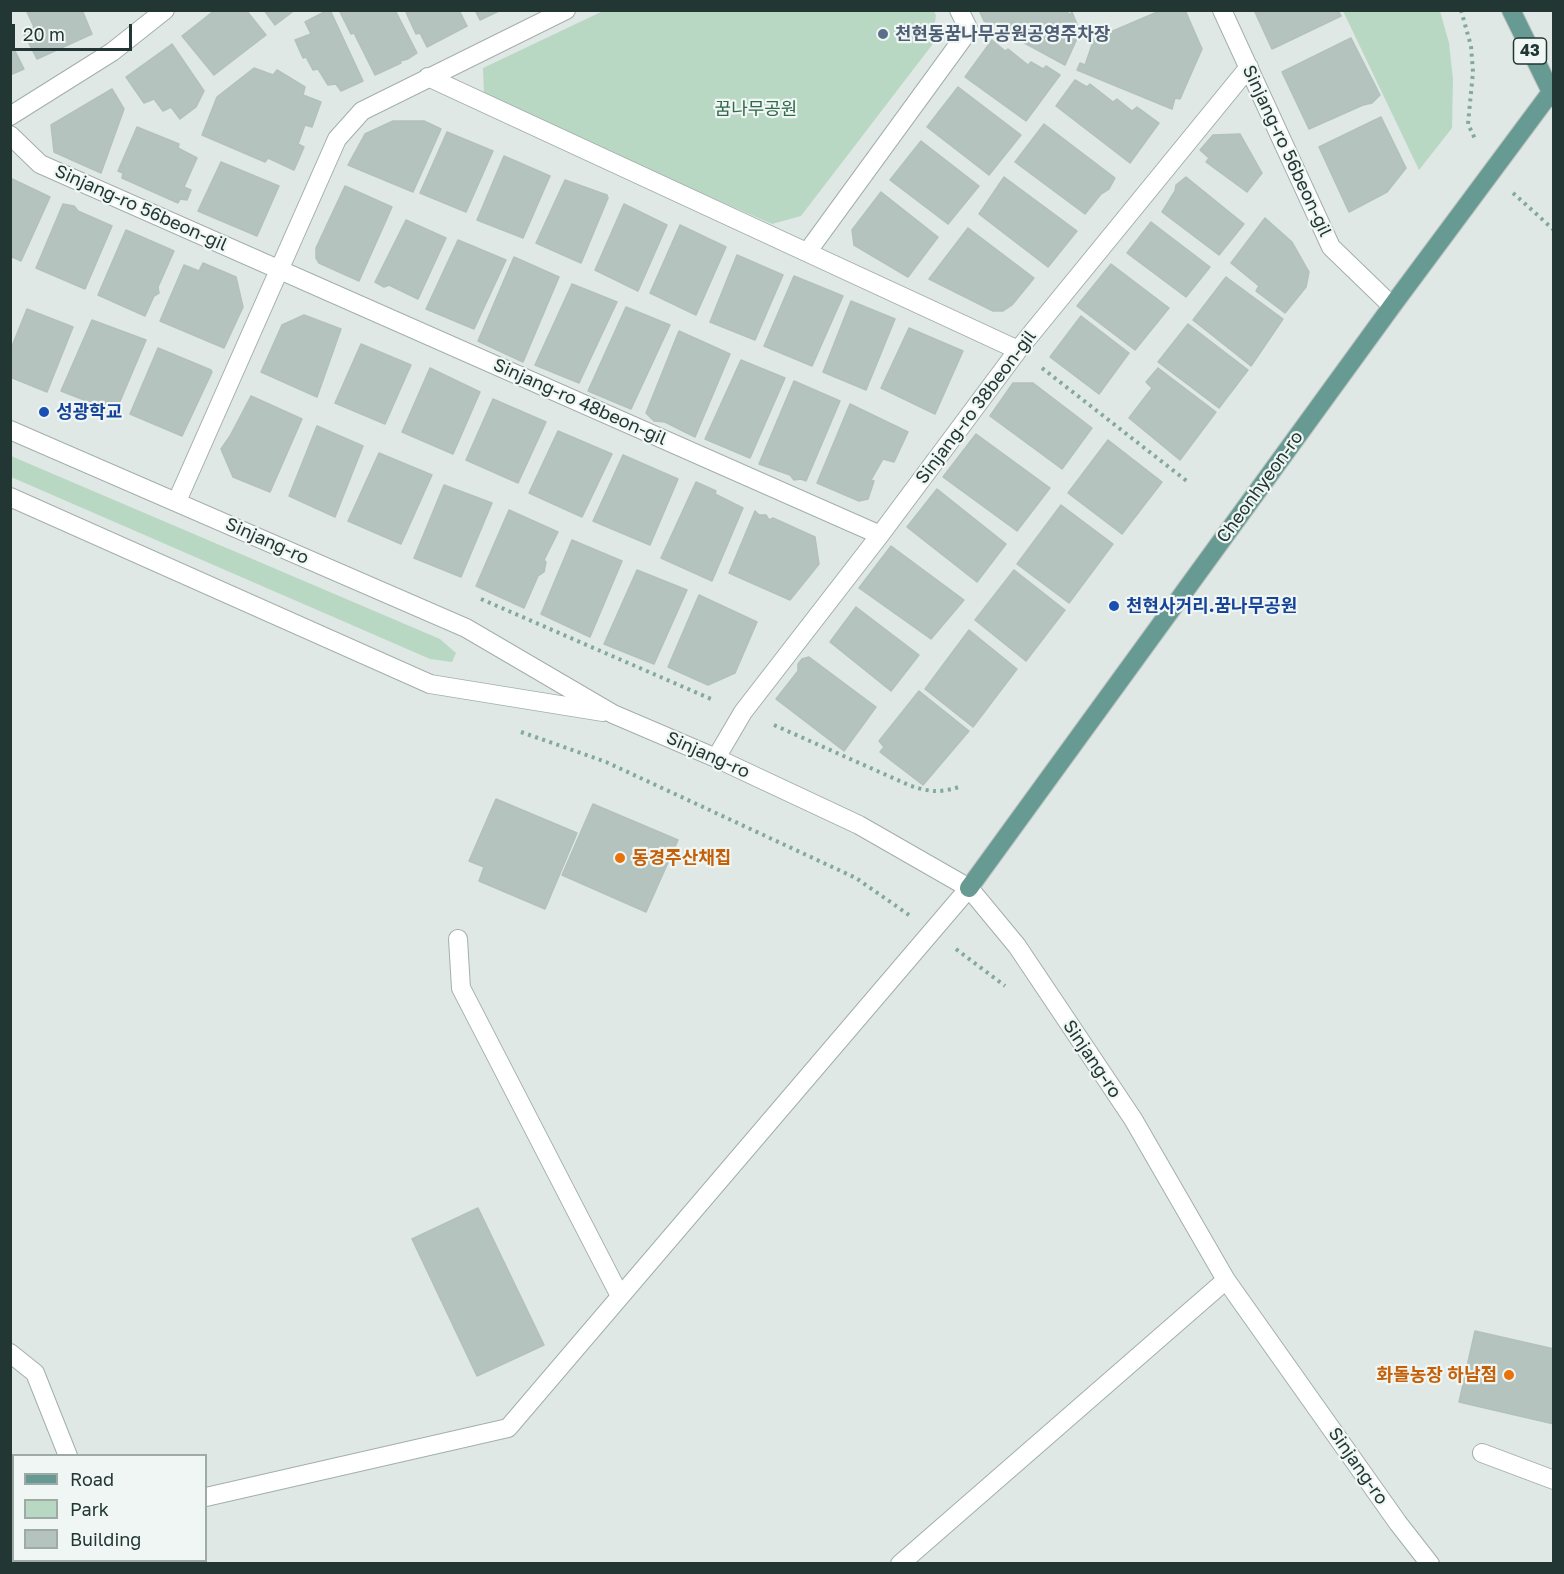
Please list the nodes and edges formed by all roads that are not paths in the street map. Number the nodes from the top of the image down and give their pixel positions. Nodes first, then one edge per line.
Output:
1 (165, 10) edge
2 (566, 10) edge
3 (960, 10) edge
4 (1222, 10) edge
5 (1511, 10) edge
6 (1249, 67) junction
7 (428, 77) junction
8 (1552, 92) edge
9 (10, 116) edge
10 (10, 135) edge
11 (808, 251) junction
12 (280, 269) junction
13 (1392, 306) junction
14 (1018, 350) junction
15 (10, 430) edge
16 (10, 497) edge
17 (177, 501) junction
18 (880, 536) junction
19 (613, 714) junction
20 (716, 758) junction
21 (969, 888) junction
22 (458, 939) dead end
23 (1226, 1280) junction
24 (620, 1296) junction
25 (10, 1353) edge
26 (1482, 1453) dead end
27 (68, 1454) edge
28 (1554, 1480) edge
29 (207, 1497) edge
30 (900, 1563) edge
31 (1430, 1563) edge

1 - 9 street
2 - 7 street
3 - 11 street
4 - 6 street, Sinjang-ro 56beon-gil
5 - 8 main road, 43
6 - 13 street, Sinjang-ro 56beon-gil
6 - 14 street, Sinjang-ro 38beon-gil
7 - 11 street
7 - 12 street
8 - 13 main road, Cheonhyeon-ro
10 - 12 street, Sinjang-ro 56beon-gil
11 - 14 street
12 - 17 street
12 - 18 street, Sinjang-ro 48beon-gil
13 - 21 main road, Cheonhyeon-ro
14 - 18 street, Sinjang-ro 38beon-gil
15 - 17 street, Sinjang-ro
16 - 19 street, Sinjang-ro
17 - 19 street, Sinjang-ro
18 - 20 street, Sinjang-ro 38beon-gil
19 - 20 street, Sinjang-ro
20 - 21 street, Sinjang-ro
21 - 23 street, Sinjang-ro
21 - 24 street
22 - 24 street
23 - 30 street
23 - 31 street, Sinjang-ro
24 - 29 street
25 - 27 street
26 - 28 street

